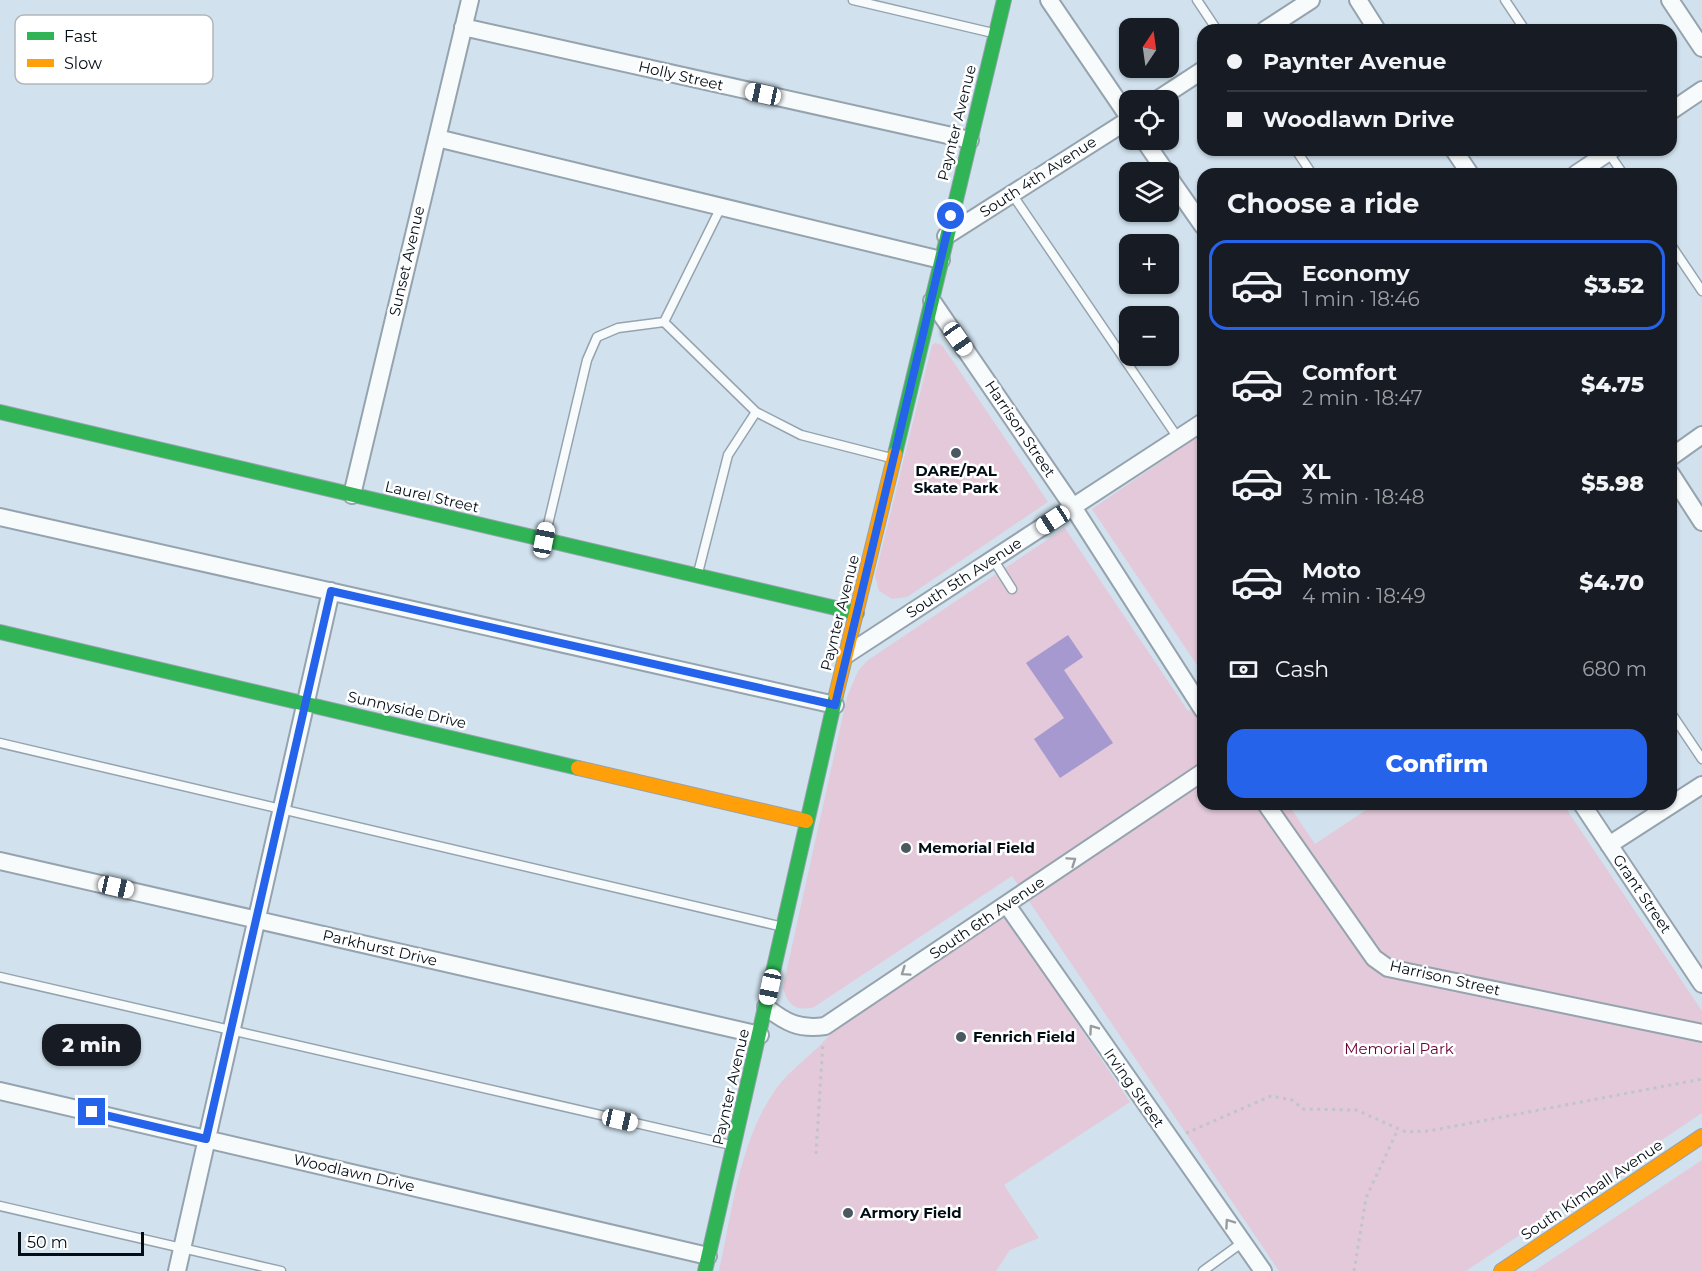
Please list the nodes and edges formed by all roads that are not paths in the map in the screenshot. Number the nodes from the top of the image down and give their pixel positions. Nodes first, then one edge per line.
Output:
1 (470, 0) edge
2 (854, 0) edge
3 (1004, 0) edge
4 (1049, 0) edge
5 (1197, 0) edge
6 (1311, 0) edge
7 (1358, 0) edge
8 (1505, 0) edge
9 (1670, 0) edge
10 (1213, 24) edge
11 (1274, 24) edge
12 (1373, 24) edge
13 (1522, 24) edge
14 (463, 27) junction
15 (997, 34) junction
16 (1702, 48) edge
17 (1197, 74) edge
18 (1172, 90) edge
19 (1702, 90) edge
20 (1119, 102) edge
21 (1677, 107) edge
22 (1119, 125) edge
23 (437, 138) junction
24 (970, 140) junction
25 (1602, 156) edge
26 (1585, 168) edge
27 (1179, 191) edge
28 (1012, 194) junction
29 (721, 207) junction
30 (1197, 217) edge
31 (946, 236) junction
32 (1677, 254) edge
33 (941, 260) junction
34 (1702, 291) edge
35 (932, 301) junction
36 (664, 322) junction
37 (0, 412) edge
38 (756, 412) junction
39 (1197, 426) edge
40 (1702, 435) edge
41 (1178, 438) junction
42 (1677, 453) edge
43 (895, 459) junction
44 (1677, 483) edge
45 (352, 495) junction
46 (1073, 507) junction
47 (0, 517) edge
48 (1702, 522) edge
49 (544, 540) junction
50 (993, 559) junction
51 (697, 576) junction
52 (1012, 589) dead end
53 (331, 591) junction
54 (856, 613) junction
55 (0, 632) edge
56 (846, 655) junction
57 (1197, 701) edge
58 (305, 704) junction
59 (835, 705) junction
60 (1677, 722) edge
61 (0, 743) edge
62 (1702, 759) edge
63 (1197, 776) edge
64 (1702, 785) edge
65 (1677, 801) edge
66 (280, 809) junction
67 (1270, 810) edge
68 (1586, 810) edge
69 (1663, 810) edge
70 (806, 821) junction
71 (1609, 845) junction
72 (0, 861) edge
73 (1007, 905) junction
74 (255, 919) junction
75 (782, 927) junction
76 (0, 977) edge
77 (1702, 984) edge
78 (766, 1007) junction
79 (230, 1030) junction
80 (1702, 1033) edge
81 (760, 1035) junction
82 (0, 1091) edge
83 (1702, 1136) edge
84 (206, 1139) junction
85 (735, 1146) junction
86 (0, 1206) edge
87 (1243, 1242) junction
88 (182, 1248) junction
89 (707, 1263) edge
90 (177, 1271) edge
91 (281, 1271) edge
92 (1203, 1271) edge
93 (1263, 1271) edge
94 (1501, 1271) edge

1 - 14 street, Sunset Avenue
2 - 15 lane
3 - 15 street, Paynter Avenue
4 - 20 street
5 - 10 lane
6 - 11 street
7 - 12 street
8 - 13 lane
9 - 16 street
14 - 23 street, Sunset Avenue
14 - 24 street, Holly Street
15 - 24 street, Paynter Avenue
17 - 18 street
19 - 21 street
22 - 28 street, South 4th Avenue
23 - 29 street
23 - 45 street, Sunset Avenue
24 - 31 street, Paynter Avenue
25 - 26 street
27 - 30 street
28 - 31 street, South 4th Avenue
28 - 41 lane
29 - 33 street
29 - 36 lane
31 - 33 street, Paynter Avenue
32 - 34 lane
33 - 35 street, Paynter Avenue
35 - 43 street, Paynter Avenue
35 - 46 street, Harrison Street
36 - 38 lane
36 - 49 lane
37 - 45 street, Laurel Street
38 - 43 lane
38 - 51 lane
39 - 41 street, South 5th Avenue
40 - 42 street
41 - 46 street, South 5th Avenue
43 - 54 street, Paynter Avenue
44 - 48 street
45 - 49 street, Laurel Street
46 - 50 street, South 5th Avenue
46 - 57 street, Harrison Street
47 - 53 street
49 - 51 street, Laurel Street
50 - 52 lane
50 - 56 street, South 5th Avenue
51 - 54 street, Laurel Street
53 - 58 street
53 - 59 street
54 - 56 street, Paynter Avenue
55 - 58 street, Sunnyside Drive
56 - 59 street, Paynter Avenue
58 - 66 street
58 - 70 street, Sunnyside Drive
59 - 70 street, Paynter Avenue
60 - 62 lane
61 - 66 lane
73 -> 63 street, South 6th Avenue
64 - 65 street
66 - 74 street
66 - 75 lane
67 - 80 street, Harrison Street
68 - 71 street, Grant Street
69 - 71 street
70 - 75 street, Paynter Avenue
71 - 77 street, Grant Street
72 - 74 street, Parkhurst Drive
73 -> 78 street, South 6th Avenue
87 -> 73 street, Irving Street
74 - 79 street
74 - 81 street, Parkhurst Drive
75 - 78 street, Paynter Avenue
76 - 79 lane
78 - 81 street, Paynter Avenue
79 - 84 street
79 - 85 lane
81 - 85 street, Paynter Avenue
82 - 84 street, Woodlawn Drive
83 - 94 street, South Kimball Avenue
84 - 88 street
84 - 89 street, Woodlawn Drive
85 - 89 street, Paynter Avenue
86 - 88 lane
87 - 92 lane
87 - 93 street, Irving Street
88 - 90 street
88 - 91 lane

